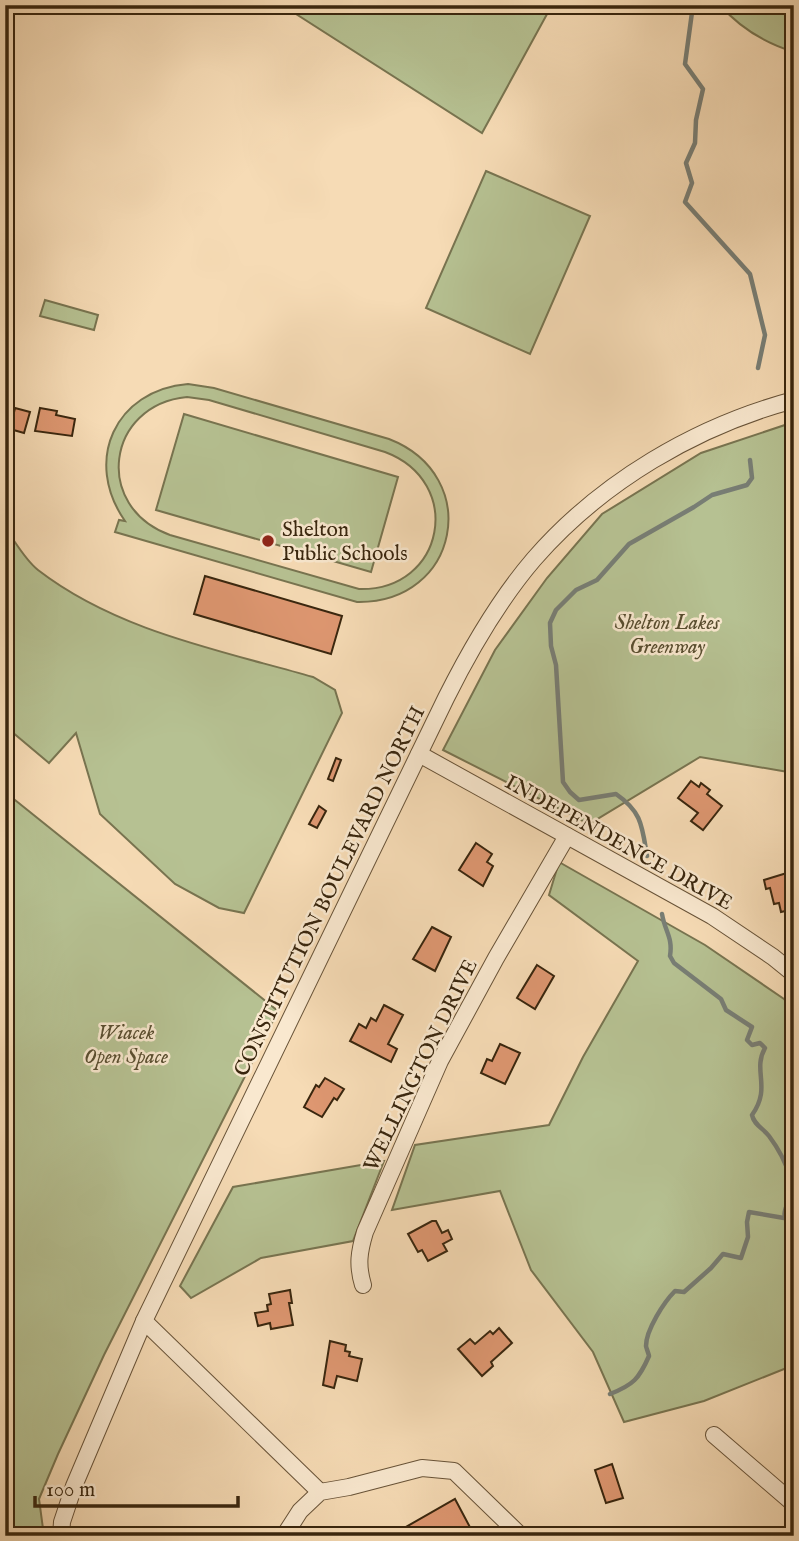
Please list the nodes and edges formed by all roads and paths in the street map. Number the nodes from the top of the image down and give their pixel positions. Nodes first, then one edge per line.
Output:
1 (794, 400) edge
2 (419, 754) junction
3 (567, 836) junction
4 (794, 974) edge
5 (363, 1285) dead end
6 (144, 1321) junction
7 (715, 1434) dead end
8 (320, 1492) junction
9 (794, 1504) edge
10 (61, 1536) edge
11 (284, 1536) edge
12 (522, 1536) edge

1 - 2 street, CONSTITUTION BOULEVARD NORTH
2 - 3 street, INDEPENDENCE DRIVE
2 - 6 street, CONSTITUTION BOULEVARD NORTH
3 - 4 street, INDEPENDENCE DRIVE
3 - 5 street, WELLINGTON DRIVE
6 - 8 street
6 - 10 street, CONSTITUTION BOULEVARD NORTH
7 - 9 street
8 - 11 street
8 - 12 street

